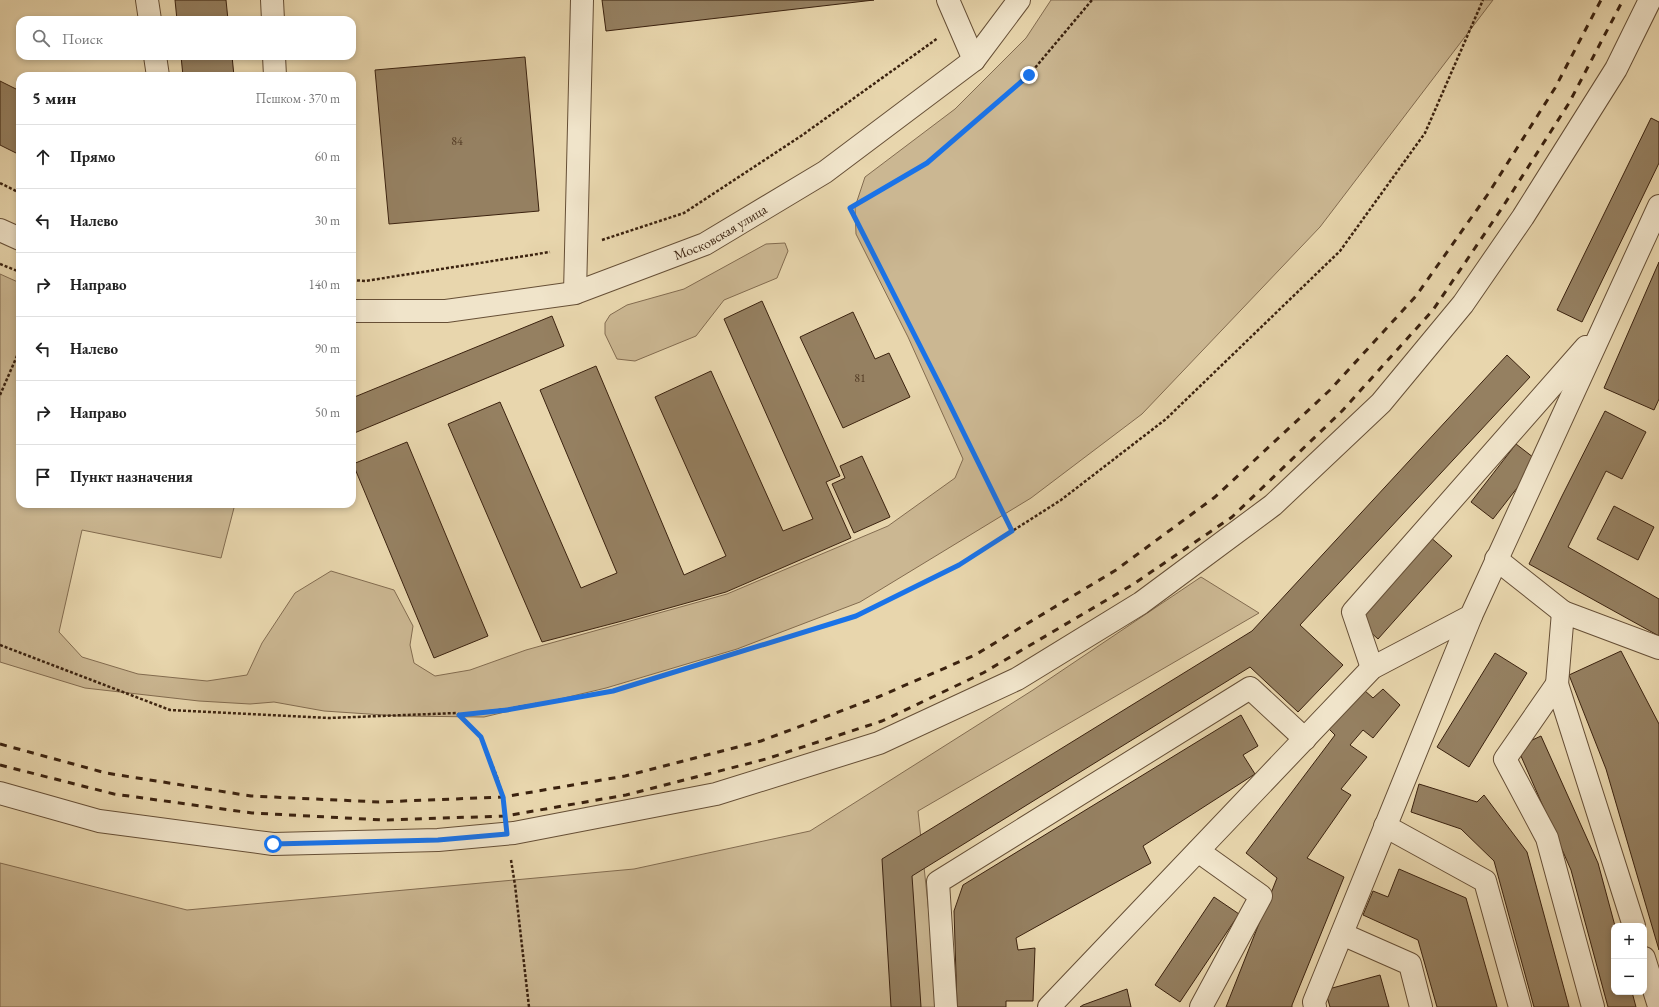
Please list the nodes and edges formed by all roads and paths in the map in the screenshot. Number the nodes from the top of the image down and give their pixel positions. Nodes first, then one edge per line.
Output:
1 (147, 0) edge
2 (272, 0) edge
3 (582, 0) edge
4 (948, 0) edge
5 (1019, 0) edge
6 (1092, 0) edge
7 (1483, 0) edge
8 (1650, 0) edge
9 (149, 16) edge
10 (273, 16) edge
11 (958, 24) junction
12 (156, 60) edge
13 (274, 60) edge
14 (974, 60) junction
15 (157, 72) edge
16 (275, 72) edge
17 (0, 183) edge
18 (16, 191) edge
19 (1659, 206) edge
20 (0, 230) edge
21 (16, 237) edge
22 (576, 248) junction
23 (0, 264) edge
24 (16, 270) edge
25 (356, 280) edge
26 (575, 293) junction
27 (356, 311) edge
28 (1602, 329) junction
29 (16, 358) edge
30 (0, 395) edge
31 (1012, 531) junction
32 (1496, 559) junction
33 (1563, 612) junction
34 (1471, 616) junction
35 (0, 644) edge
36 (1659, 648) edge
37 (1372, 668) junction
38 (1557, 684) junction
39 (459, 715) junction
40 (1305, 739) junction
41 (0, 794) edge
42 (1385, 826) junction
43 (507, 834) junction
44 (1198, 851) junction
45 (1633, 923) edge
46 (1342, 934) junction
47 (1644, 959) edge
48 (1659, 1006) edge
49 (528, 1007) edge
50 (946, 1007) edge
51 (1049, 1007) edge
52 (1201, 1007) edge
53 (1315, 1007) edge
54 (1421, 1007) edge
55 (1520, 1007) edge
56 (1593, 1007) edge

1 - 9 street
2 - 10 street
3 - 22 street
4 - 11 street
5 - 14 street, Московская улица
6 - 31 path
7 - 31 path
8 - 43 street
11 - 14 street
11 - 22 path
12 - 15 street
13 - 16 street
14 - 26 street, Московская улица
17 - 18 path
19 - 28 street
20 - 21 street
22 - 25 path
22 - 26 street
23 - 24 path
26 - 27 street, Московская улица
28 - 32 street
28 - 37 street
29 - 30 path
31 - 39 path
32 - 33 street
32 - 34 street
33 - 36 street
33 - 38 street
34 - 37 street
34 - 42 street
35 - 39 path
37 - 40 street
38 - 45 street
38 - 56 street
39 - 43 path
40 - 44 street
40 - 50 street
41 - 43 street
42 - 46 street
42 - 55 street
43 - 49 path
44 - 51 street
44 - 52 street
46 - 53 street
46 - 54 street
47 - 48 street

